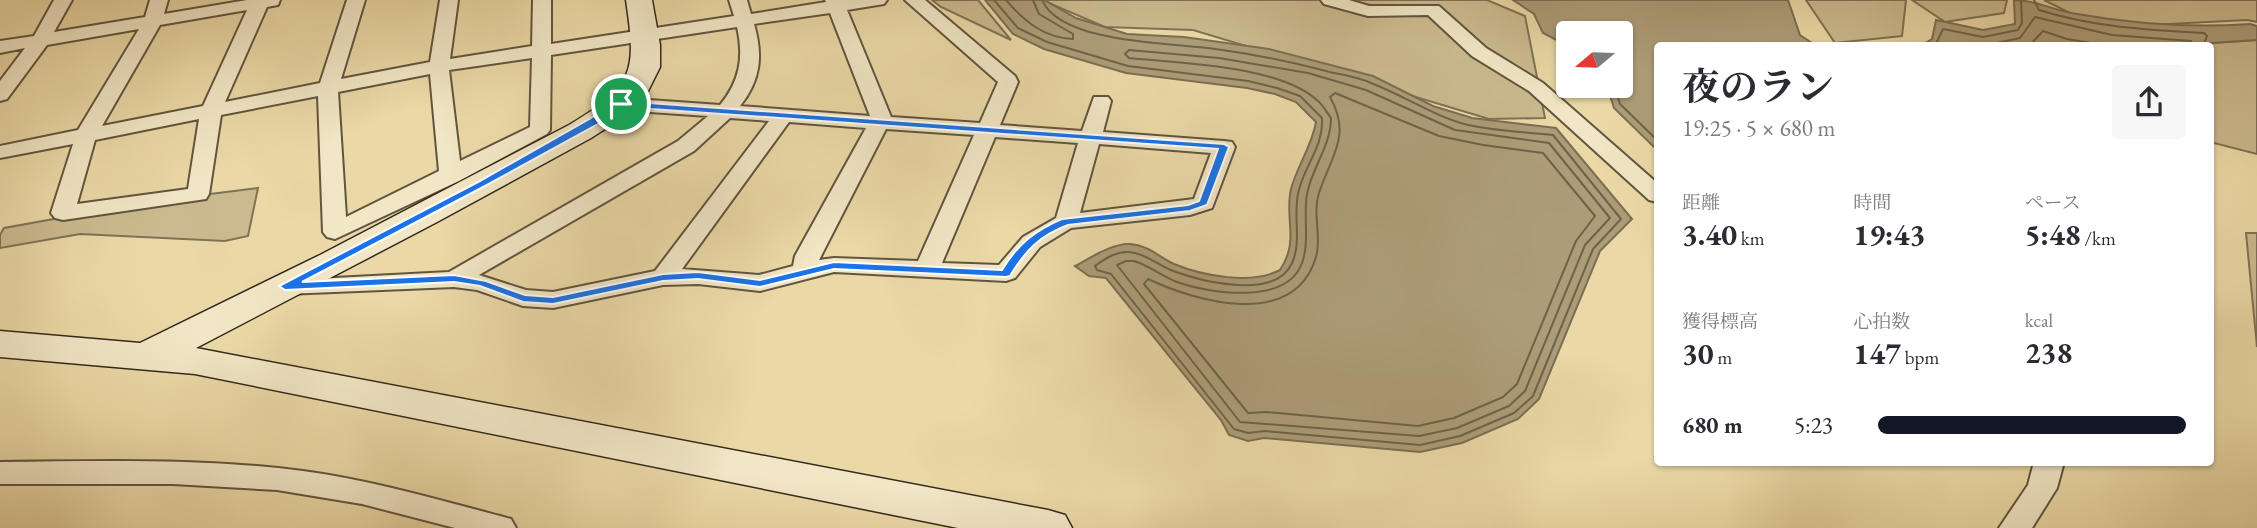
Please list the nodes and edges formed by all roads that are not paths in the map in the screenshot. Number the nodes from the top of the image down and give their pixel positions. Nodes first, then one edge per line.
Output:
1 (63, 0) edge
2 (159, 0) edge
3 (356, 0) edge
4 (449, 0) edge
5 (542, 0) edge
6 (639, 0) edge
7 (878, 0) edge
8 (914, 0) edge
9 (1330, 0) edge
10 (266, 1) edge
11 (835, 3) edge
12 (741, 10) edge
13 (153, 21) junction
14 (644, 34) junction
15 (41, 40) junction
16 (0, 47) edge
17 (541, 51) junction
18 (439, 66) junction
19 (328, 88) junction
20 (0, 95) edge
21 (1101, 101) dead end
22 (621, 104) junction
23 (211, 111) junction
24 (724, 112) junction
25 (783, 116) junction
26 (880, 121) junction
27 (985, 130) junction
28 (86, 135) junction
29 (1090, 137) junction
30 (0, 152) edge
31 (451, 176) junction
32 (1654, 192) edge
33 (1066, 222) junction
34 (927, 269) junction
35 (805, 270) junction
36 (663, 277) junction
37 (454, 279) junction
38 (285, 286) junction
39 (0, 344) edge
40 (147, 356) junction
41 (2048, 466) edge
42 (0, 473) edge
43 (500, 528) edge
44 (1048, 528) edge
45 (2015, 528) edge

1 - 15 street
2 - 13 street
3 - 19 street
4 - 18 street
5 - 17 street
6 - 14 street
7 - 11 street
8 - 27 street
9 - 32 street
10 - 13 street
10 - 23 street
11 - 12 street
11 - 26 street
12 - 14 street
12 - 24 street
13 - 15 street
13 - 28 street
14 - 17 street
14 - 22 street
15 - 16 street
15 - 20 street
17 - 18 street
17 - 31 street
18 - 19 street
18 - 31 street
19 - 23 street
19 - 31 street
21 - 29 street
22 - 24 street
22 - 38 street
23 - 28 street
23 - 28 street
24 - 25 street
24 - 37 street
25 - 26 street
25 - 36 street
26 - 27 street
26 - 35 street
27 - 29 street
27 - 34 street
28 - 30 street
29 - 33 street
29 - 33 street
33 - 34 street
34 - 35 street
35 - 36 street
36 - 37 street
37 - 38 street
38 - 40 street
39 - 40 street
40 - 44 street
41 - 45 street
42 - 43 street

